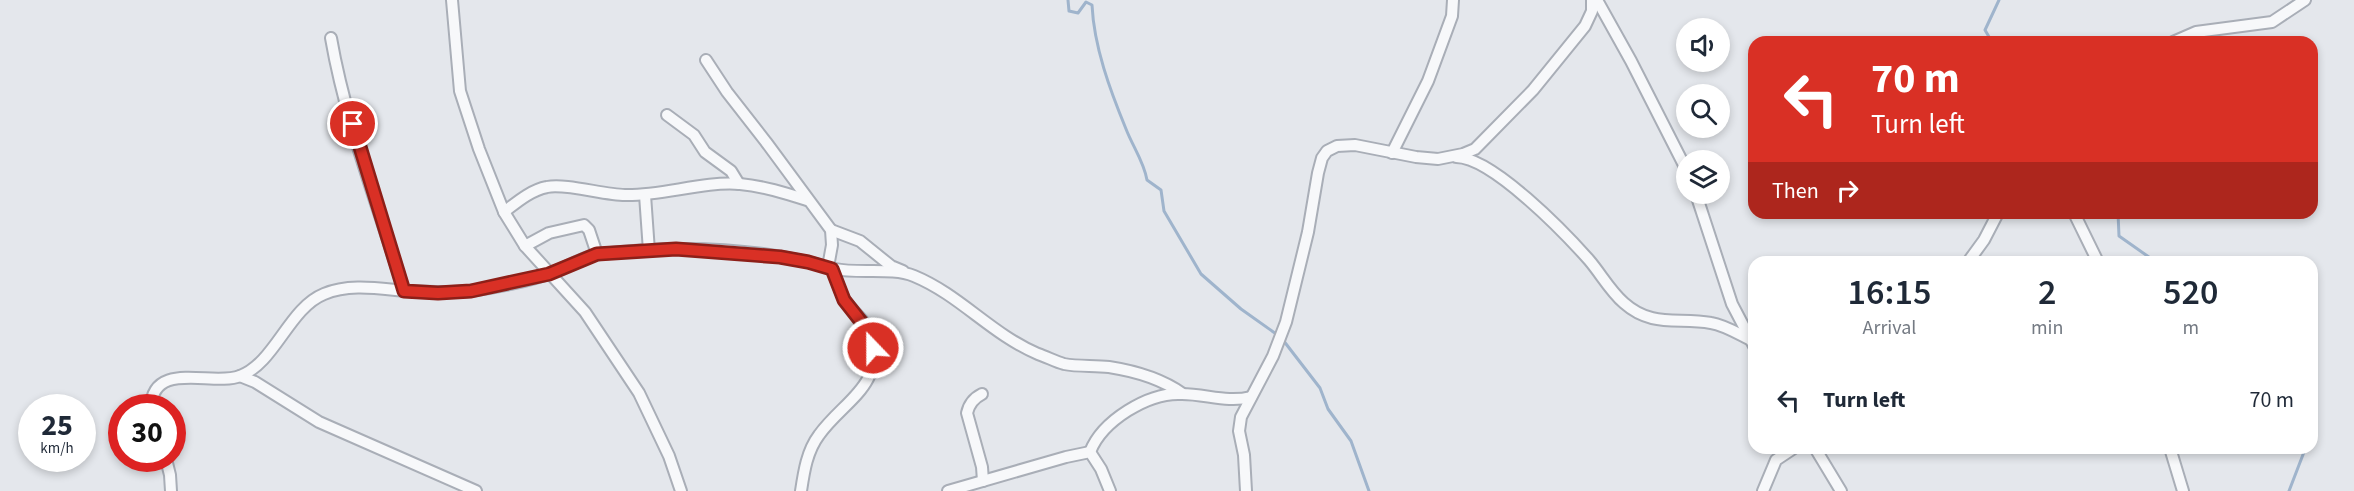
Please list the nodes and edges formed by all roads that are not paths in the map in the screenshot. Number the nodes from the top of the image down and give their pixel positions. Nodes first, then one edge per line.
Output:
1 (452, 0) edge
2 (1453, 0) edge
3 (1592, 0) edge
4 (1597, 0) edge
5 (2305, 0) edge
6 (2187, 36) edge
7 (331, 38) dead end
8 (706, 60) dead end
9 (667, 115) dead end
10 (1676, 150) edge
11 (1392, 153) junction
12 (1450, 157) junction
13 (739, 184) junction
14 (645, 195) junction
15 (807, 200) junction
16 (1699, 204) edge
17 (504, 212) junction
18 (1995, 219) edge
19 (2077, 219) edge
20 (831, 230) junction
21 (525, 246) junction
22 (649, 251) junction
23 (597, 254) junction
24 (1972, 256) edge
25 (2095, 256) edge
26 (830, 268) junction
27 (549, 274) junction
28 (910, 274) junction
29 (404, 291) junction
30 (1748, 336) edge
31 (1748, 341) edge
32 (240, 376) junction
33 (1184, 393) junction
34 (153, 394) edge
35 (982, 394) dead end
36 (1251, 397) junction
37 (1090, 452) junction
38 (1785, 454) edge
39 (1819, 454) edge
40 (2172, 454) edge
41 (169, 472) edge
42 (984, 481) junction
43 (171, 491) edge
44 (476, 491) edge
45 (681, 491) edge
46 (801, 491) edge
47 (948, 491) edge
48 (1110, 491) edge
49 (1246, 491) edge
50 (1763, 491) edge
51 (1841, 491) edge
52 (2183, 491) edge

1 - 17 street
2 - 11 street
3 - 12 street
4 - 10 street
5 - 6 street
7 - 29 street
8 - 15 street
9 - 13 street
11 - 12 street
11 - 36 street
12 - 31 street
13 - 14 street
13 - 15 street
14 - 17 street
14 - 22 street
15 - 20 street
16 - 30 street
17 - 21 street
18 - 24 street
19 - 25 street
20 - 26 street
20 - 28 street
21 - 23 street
21 - 27 street
22 - 23 street
22 - 26 street
23 - 27 street
26 - 28 street
26 - 46 street
27 - 29 street
27 - 45 street
28 - 33 street
29 - 32 street
32 - 34 street
32 - 44 street
33 - 36 street
33 - 37 street
35 - 42 street
36 - 49 street
37 - 42 street
37 - 48 street
38 - 50 street
39 - 51 street
40 - 52 street
41 - 43 street
42 - 47 street

